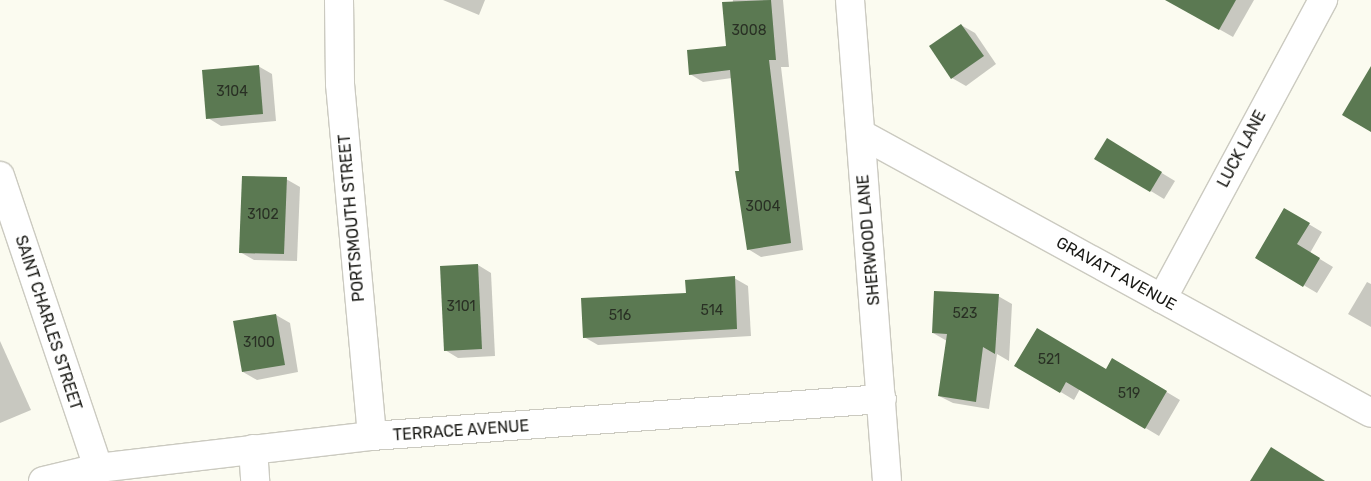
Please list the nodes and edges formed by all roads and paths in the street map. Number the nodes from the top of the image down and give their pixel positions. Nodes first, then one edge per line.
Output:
1 (339, 0) edge
2 (850, 0) edge
3 (1323, 0) edge
4 (861, 134) junction
5 (0, 176) edge
6 (1162, 299) junction
7 (882, 399) junction
8 (1371, 413) edge
9 (372, 436) junction
10 (254, 448) junction
11 (98, 468) junction
12 (43, 481) edge
13 (255, 481) edge
14 (887, 481) edge

1 - 9 street, PORTSMOUTH STREET
2 - 4 street, SHERWOOD LANE
3 - 6 street, LUCK LANE
4 - 6 street, GRAVATT AVENUE
4 - 7 street, SHERWOOD LANE
5 - 11 street, SAINT CHARLES STREET
6 - 8 street, GRAVATT AVENUE
7 - 9 street, TERRACE AVENUE
7 - 14 street, SHERWOOD LANE
9 - 10 street, TERRACE AVENUE
10 - 11 street, TERRACE AVENUE
10 - 13 street
11 - 12 street, TERRACE AVENUE

